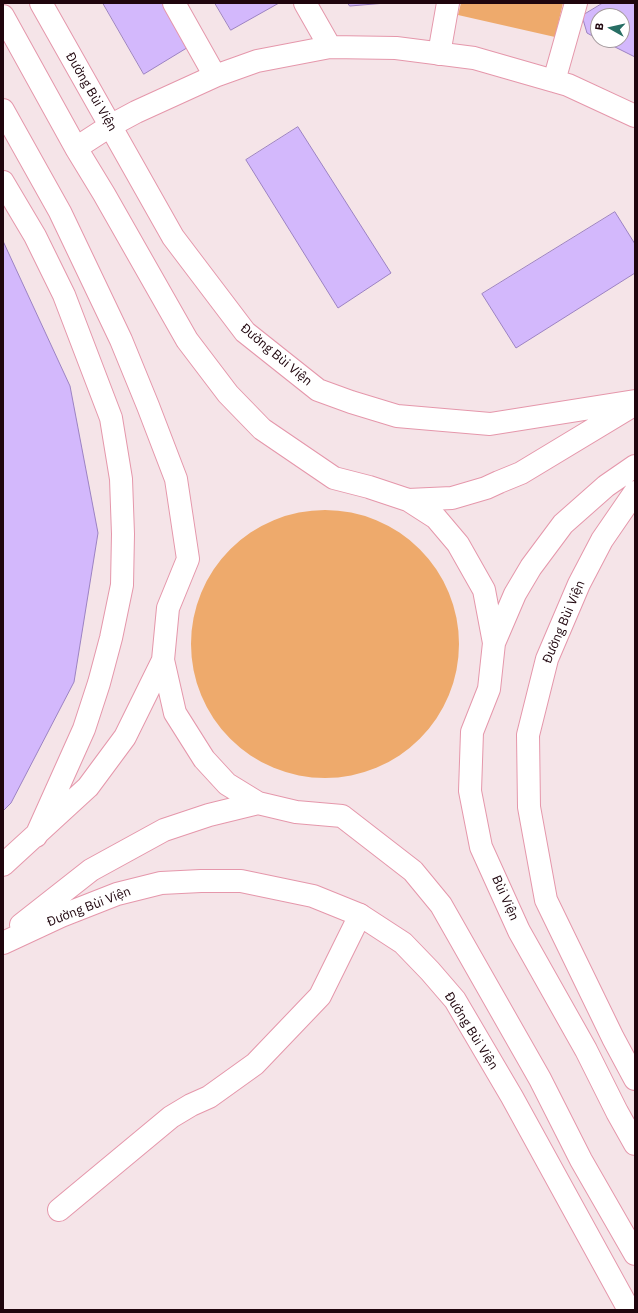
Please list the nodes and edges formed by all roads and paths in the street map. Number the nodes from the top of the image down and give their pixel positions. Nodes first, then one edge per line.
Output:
1 (41, 3) edge
2 (174, 3) edge
3 (305, 3) edge
4 (448, 3) edge
5 (576, 3) edge
6 (3, 16) edge
7 (330, 47) junction
8 (438, 54) junction
9 (215, 76) junction
10 (554, 81) junction
11 (3, 110) edge
12 (635, 116) edge
13 (110, 126) junction
14 (76, 148) junction
15 (3, 182) edge
16 (60, 212) junction
17 (35, 236) junction
18 (635, 401) edge
19 (635, 404) edge
20 (635, 466) edge
21 (635, 492) edge
22 (408, 500) junction
23 (494, 643) junction
24 (163, 660) junction
25 (258, 803) junction
26 (36, 836) junction
27 (3, 865) edge
28 (360, 915) junction
29 (3, 939) edge
30 (3, 943) edge
31 (613, 1038) junction
32 (586, 1050) junction
33 (540, 1079) junction
34 (635, 1079) edge
35 (512, 1097) junction
36 (635, 1144) edge
37 (59, 1210) dead end
38 (635, 1254) edge
39 (629, 1310) edge

1 - 13 main road, Đường Bùi Viện
2 - 9 main road
3 - 7 main road
4 - 8 main road
5 - 10 main road
6 - 14 main road
7 - 8 main road
7 - 9 main road
8 - 10 main road
9 - 13 main road
10 - 12 main road
11 - 16 main road
13 - 14 main road
13 - 18 main road, Đường Bùi Viện
14 - 22 main road
15 - 17 main road
16 - 17 main road
16 - 24 main road
17 - 26 main road
19 - 22 main road
20 - 23 main road
21 - 31 main road, Đường Bùi Viện
22 - 23 main road
23 - 32 main road, Bùi Viện
24 - 25 main road
24 - 26 main road
25 - 29 main road
25 - 33 main road
26 - 27 main road
28 - 30 main road, Đường Bùi Viện
28 - 35 main road, Đường Bùi Viện
28 - 37 main road
31 - 32 main road
31 - 34 main road, Đường Bùi Viện
32 - 36 main road
33 - 35 main road
33 - 38 main road
35 - 39 main road, Đường Bùi Viện

